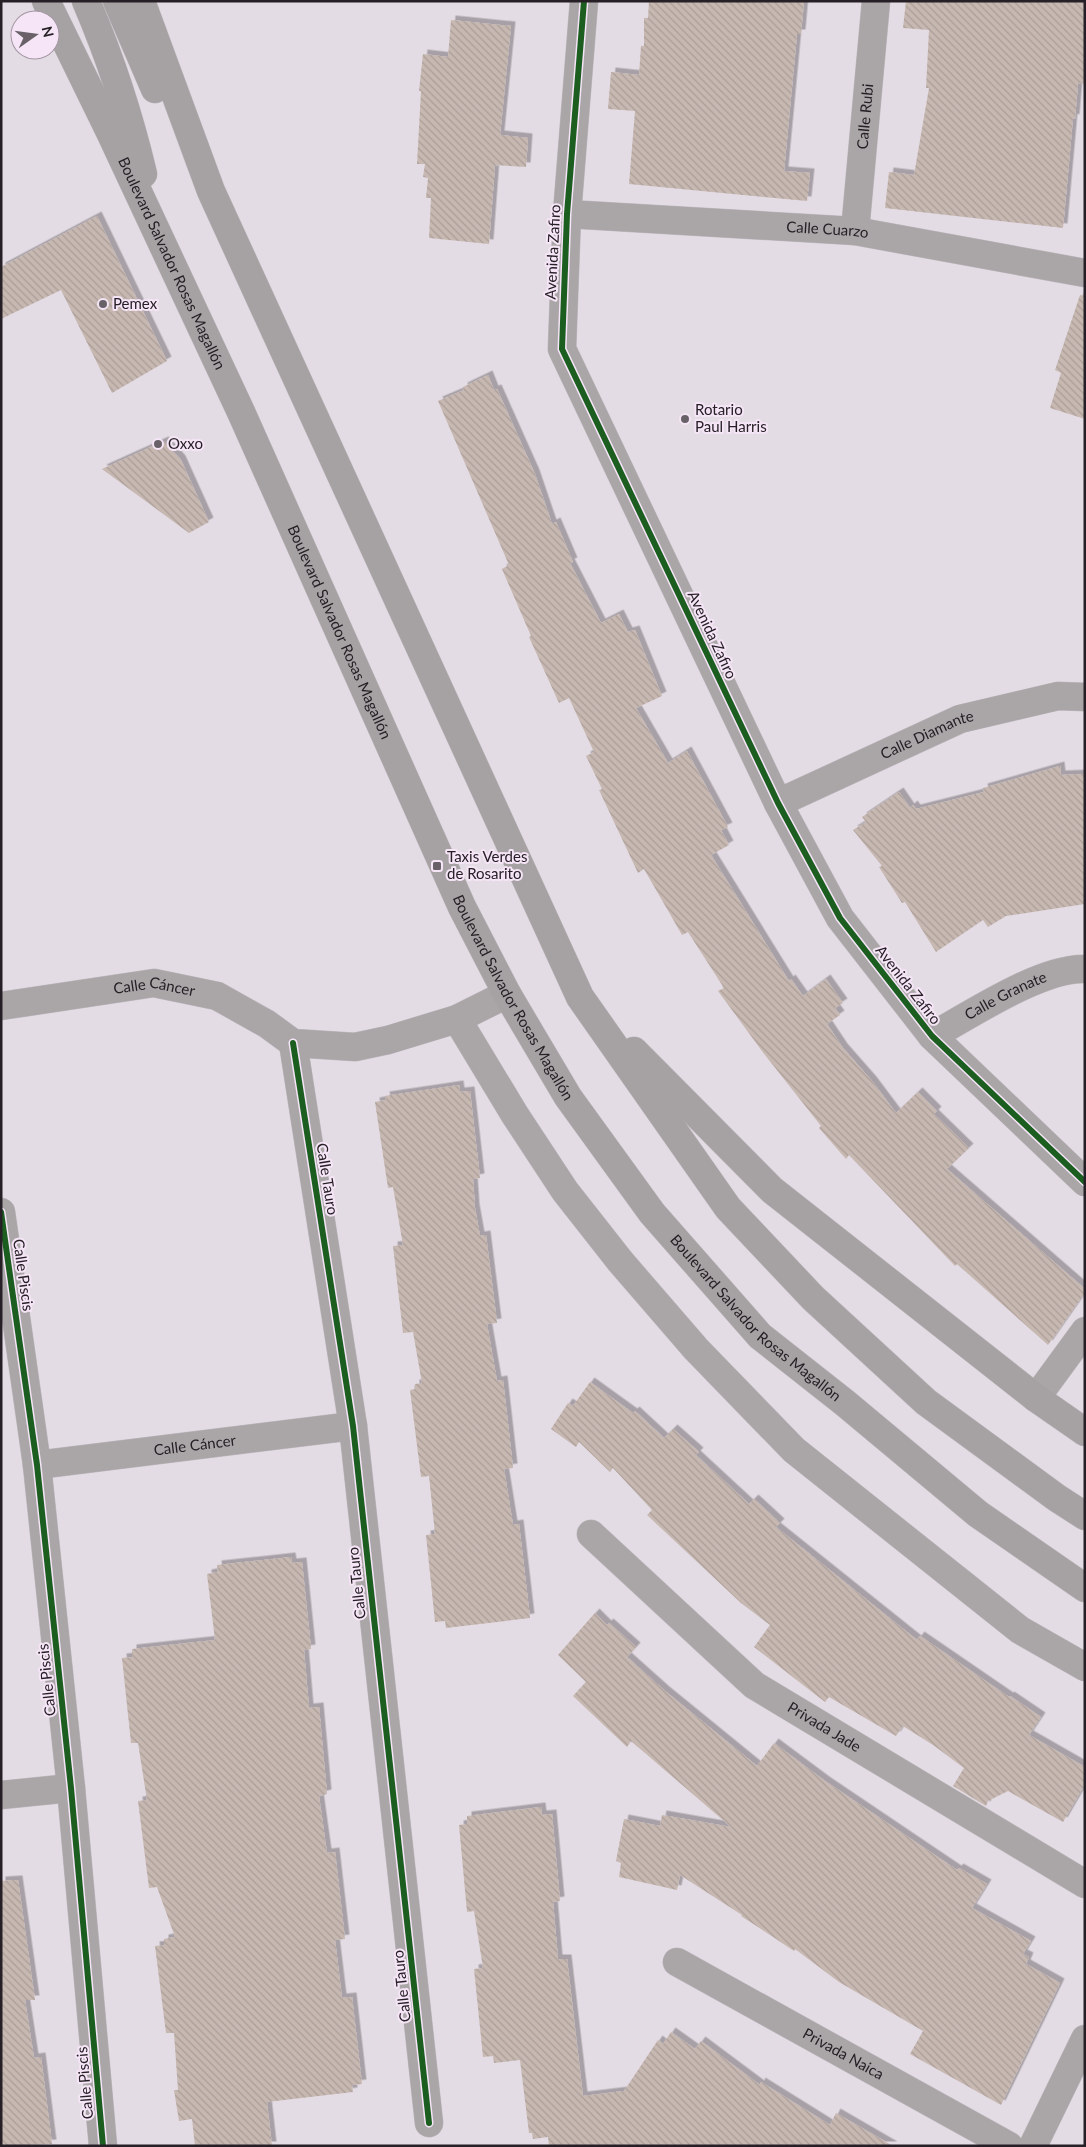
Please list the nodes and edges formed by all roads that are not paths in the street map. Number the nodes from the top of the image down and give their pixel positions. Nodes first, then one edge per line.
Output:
1 (46, 1) edge
2 (86, 1) edge
3 (118, 1) edge
4 (141, 1) edge
5 (584, 1) edge
6 (876, 1) edge
7 (211, 191) junction
8 (567, 214) junction
9 (155, 229) junction
10 (855, 231) junction
11 (1085, 273) edge
12 (1085, 697) edge
13 (778, 803) junction
14 (1085, 969) edge
15 (507, 994) junction
16 (580, 997) junction
17 (1, 1006) edge
18 (457, 1019) junction
19 (932, 1036) junction
20 (293, 1043) junction
21 (1085, 1182) edge
22 (1, 1212) edge
23 (1085, 1331) edge
24 (1036, 1398) junction
25 (353, 1426) junction
26 (1085, 1432) edge
27 (36, 1465) junction
28 (1085, 1516) edge
29 (591, 1534) dead end
30 (1085, 1588) edge
31 (1085, 1667) edge
32 (71, 1788) junction
33 (1, 1795) edge
34 (1085, 1884) edge
35 (677, 1962) dead end
36 (1085, 2039) edge
37 (429, 2123) dead end
38 (103, 2146) edge
39 (1009, 2146) edge
40 (1033, 2146) edge

1 - 9 highway, Boulevard Salvador Rosas Magallón
2 - 9 highway
3 - 7 highway
4 - 7 highway
5 - 8 street, Avenida Zafiro
6 - 10 street, Calle Rubi
7 - 16 highway
8 - 10 street, Calle Cuarzo
8 - 13 street, Avenida Zafiro
9 - 15 highway, Boulevard Salvador Rosas Magallón
10 - 11 street, Calle Cuarzo
12 - 13 street, Calle Diamante
13 - 19 street, Avenida Zafiro
14 - 19 street, Calle Granate
15 - 18 street
15 - 30 highway, Boulevard Salvador Rosas Magallón
16 - 24 highway
16 - 28 highway
17 - 20 street, Calle Cáncer
18 - 20 street
18 - 31 street
19 - 21 street, Avenida Zafiro
20 - 25 street, Calle Tauro
22 - 27 street, Calle Piscis
23 - 24 street
24 - 26 highway
25 - 27 street, Calle Cáncer
25 - 37 street, Calle Tauro
27 - 32 street, Calle Piscis
29 - 34 street, Privada Jade
32 - 33 street
32 - 38 street, Calle Piscis
35 - 39 street, Privada Naica
36 - 40 street

